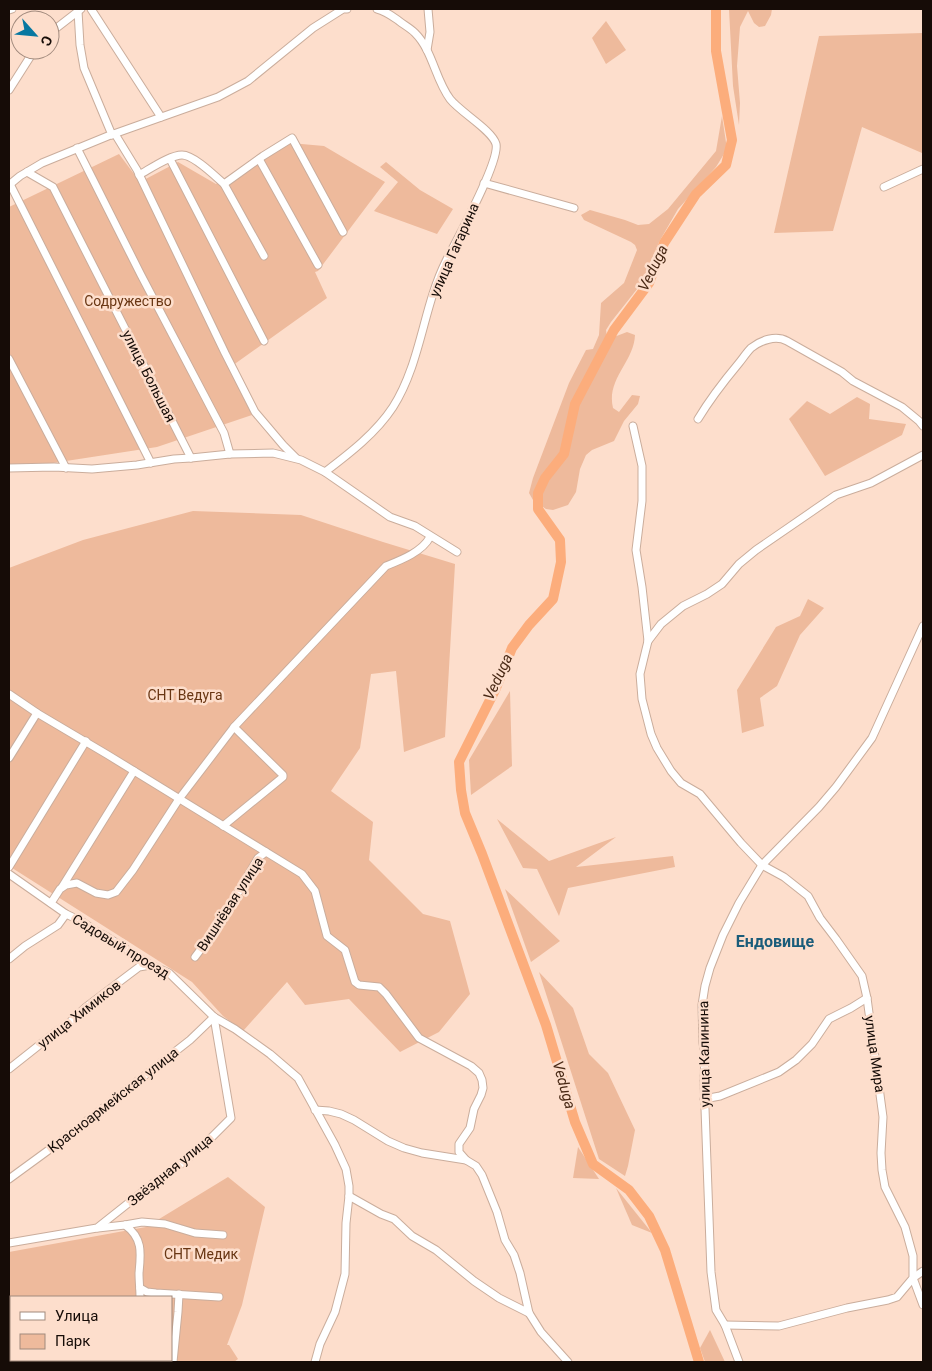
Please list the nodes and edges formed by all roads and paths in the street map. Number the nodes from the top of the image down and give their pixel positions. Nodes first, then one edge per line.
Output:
1 (91, 9) edge
2 (348, 9) edge
3 (377, 9) edge
4 (428, 9) edge
5 (80, 10) edge
6 (60, 25) edge
7 (427, 50) junction
8 (28, 60) edge
9 (9, 90) edge
10 (161, 117) junction
11 (114, 135) junction
12 (77, 148) junction
13 (170, 159) junction
14 (259, 159) junction
15 (923, 169) edge
16 (27, 172) junction
17 (139, 175) junction
18 (484, 183) junction
19 (224, 184) junction
20 (9, 185) edge
21 (884, 187) dead end
22 (574, 208) dead end
23 (343, 232) dead end
24 (264, 256) dead end
25 (318, 266) dead end
26 (264, 340) dead end
27 (9, 359) edge
28 (698, 419) dead end
29 (633, 426) dead end
30 (923, 426) edge
31 (230, 454) junction
32 (923, 454) edge
33 (191, 458) junction
34 (296, 458) junction
35 (151, 463) junction
36 (9, 468) edge
37 (66, 468) junction
38 (325, 472) junction
39 (430, 537) junction
40 (457, 552) dead end
41 (923, 626) edge
42 (648, 641) junction
43 (9, 694) edge
44 (37, 713) junction
45 (234, 727) junction
46 (86, 742) junction
47 (9, 758) edge
48 (134, 771) junction
49 (179, 799) junction
50 (223, 826) junction
51 (266, 852) junction
52 (762, 865) junction
53 (9, 866) edge
54 (9, 874) edge
55 (60, 889) junction
56 (51, 903) junction
57 (66, 914) junction
58 (195, 957) dead end
59 (9, 959) edge
60 (151, 965) junction
61 (867, 998) junction
62 (214, 1017) junction
63 (9, 1069) edge
64 (704, 1099) junction
65 (315, 1110) junction
66 (466, 1160) junction
67 (9, 1179) edge
68 (349, 1196) junction
69 (125, 1225) junction
70 (97, 1228) junction
71 (223, 1235) dead end
72 (9, 1244) edge
73 (923, 1271) edge
74 (913, 1278) junction
75 (140, 1288) junction
76 (179, 1294) junction
77 (140, 1296) edge
78 (219, 1297) dead end
79 (923, 1305) edge
80 (529, 1313) junction
81 (725, 1325) junction
82 (173, 1362) edge
83 (314, 1362) edge
84 (568, 1362) edge
85 (739, 1362) edge

1 - 10 street
2 - 10 street
3 - 7 street, улица Гагарина
4 - 7 street, улица Гагарина
5 - 6 street
5 - 11 street
7 - 18 street, улица Гагарина
8 - 9 street
10 - 11 street
11 - 12 street
11 - 17 street
12 - 16 street
12 - 31 street
13 - 17 street
13 - 19 street
13 - 26 street
14 - 19 street
14 - 23 street
14 - 25 street
15 - 21 street
16 - 20 street
16 - 33 street, улица Большая
17 - 34 street
18 - 22 street
18 - 38 street, улица Гагарина
19 - 24 street
20 - 35 street
27 - 37 street
28 - 30 street
29 - 42 street
31 - 33 street
31 - 34 street
32 - 42 street
33 - 35 street
34 - 38 street
35 - 37 street
36 - 37 street
38 - 39 street
39 - 40 street
39 - 45 street
41 - 52 street, улица Калинина
42 - 52 street, улица Мира
43 - 44 street
44 - 46 street
44 - 47 street
45 - 49 street
45 - 50 street
46 - 48 street
46 - 53 street
48 - 49 street
48 - 55 street
49 - 50 street
49 - 55 street
50 - 51 street
51 - 58 street, Вишнёвая улица
51 - 66 street
52 - 61 street, улица Мира
52 - 64 street, улица Калинина
54 - 56 street, Садовый проезд
55 - 56 street
56 - 57 street, Садовый проезд
57 - 59 street
57 - 60 street, Садовый проезд
60 - 62 street, Садовый проезд
60 - 63 street, улица Химиков
61 - 64 street
61 - 74 street, улица Мира
62 - 65 street, Садовый проезд
62 - 67 street, Красноармейская улица
62 - 70 street, Звёздная улица
64 - 81 street, улица Калинина
65 - 66 street
65 - 68 street, Садовый проезд
66 - 80 street
68 - 80 street
68 - 83 street, Садовый проезд
69 - 70 street
69 - 71 street
69 - 75 street
70 - 72 street, Звёздная улица
73 - 74 street
74 - 79 street, улица Мира
74 - 81 street
75 - 76 street
75 - 77 street
76 - 78 street
76 - 82 street
80 - 84 street
81 - 85 street, улица Калинина

